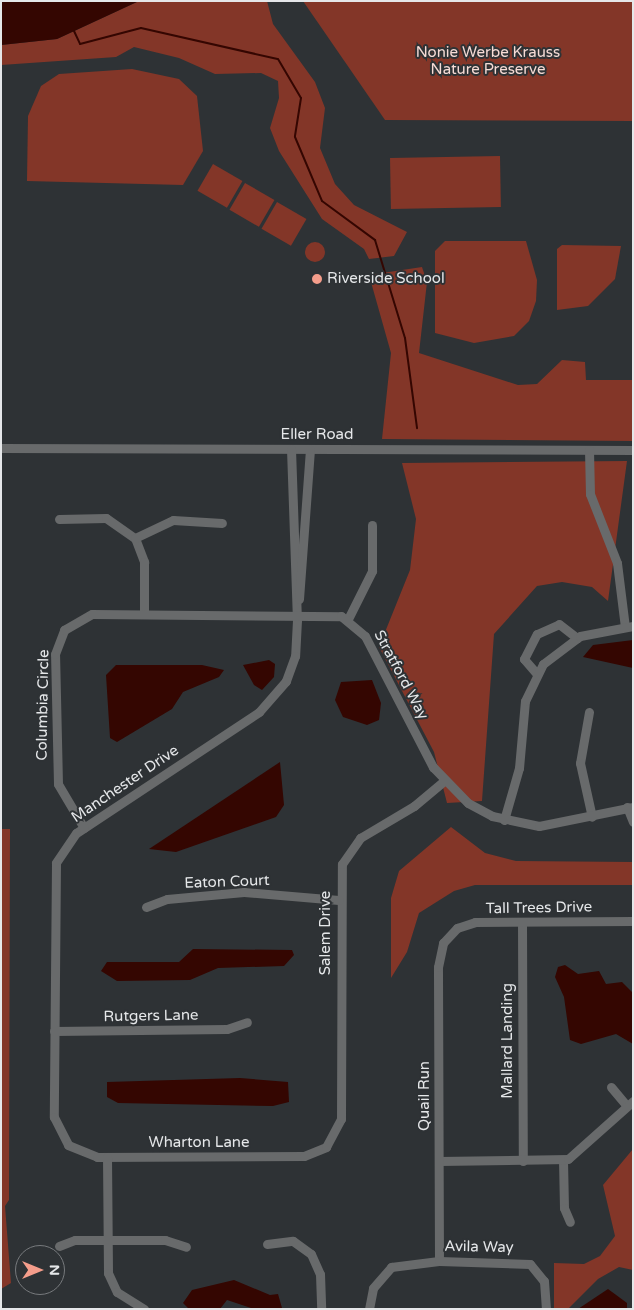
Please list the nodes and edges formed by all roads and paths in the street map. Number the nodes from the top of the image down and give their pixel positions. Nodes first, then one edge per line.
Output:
1 (1, 448) edge
2 (291, 449) junction
3 (310, 449) junction
4 (589, 450) junction
5 (633, 450) edge
6 (59, 519) dead end
7 (222, 523) dead end
8 (372, 524) dead end
9 (135, 538) junction
10 (144, 614) junction
11 (296, 614) junction
12 (348, 619) junction
13 (629, 627) edge
14 (577, 638) junction
15 (537, 674) junction
16 (589, 712) dead end
17 (444, 781) junction
18 (630, 807) edge
19 (592, 817) junction
20 (504, 820) junction
21 (633, 822) edge
22 (84, 828) junction
23 (339, 900) junction
24 (146, 907) dead end
25 (633, 921) edge
26 (522, 922) junction
27 (450, 935) joint
28 (247, 1022) dead end
29 (54, 1031) junction
30 (611, 1087) dead end
31 (629, 1103) edge
32 (335, 1136) joint
33 (62, 1138) joint
34 (107, 1157) junction
35 (563, 1160) junction
36 (439, 1161) junction
37 (523, 1161) junction
38 (570, 1222) dead end
39 (107, 1240) junction
40 (268, 1244) dead end
41 (62, 1245) edge
42 (186, 1247) dead end
43 (440, 1261) junction
44 (144, 1309) edge
45 (320, 1309) edge
46 (369, 1309) edge
47 (546, 1309) edge

1 - 2 street, Eller Road
2 - 3 street, Eller Road
2 - 11 street, Manchester Drive
3 - 4 street, Eller Road
3 - 11 street, Manchester Drive
4 - 5 street, Eller Road
4 - 13 street
6 - 9 street
7 - 9 street
8 - 12 street
9 - 10 street
10 - 11 street
10 - 22 street, Columbia Circle
11 - 12 street
11 - 22 street, Manchester Drive
12 - 17 street, Stratford Way
13 - 14 street
14 - 15 street
14 - 15 street
15 - 20 street
16 - 19 street
17 - 20 street, Stratford Way
17 - 23 street, Salem Drive
18 - 19 street, Stratford Way
18 - 21 street, Stratford Way
19 - 20 street, Stratford Way
22 - 29 street, Manchester Drive
23 - 24 street, Eaton Court
23 - 32 street, Salem Drive
25 - 26 street, Tall Trees Drive
26 - 27 street, Tall Trees Drive
26 - 37 street, Mallard Landing
27 - 36 street, Quail Run
28 - 29 street, Rutgers Lane
29 - 33 street, Manchester Drive
30 - 31 street
31 - 35 street
32 - 34 street, Wharton Lane
33 - 34 street, Wharton Lane
34 - 39 street
35 - 37 street
35 - 38 street
36 - 37 street
36 - 43 street, Quail Run
39 - 41 street
39 - 42 street
39 - 44 street
40 - 45 street
43 - 46 street, Avila Way
43 - 47 street, Avila Way

